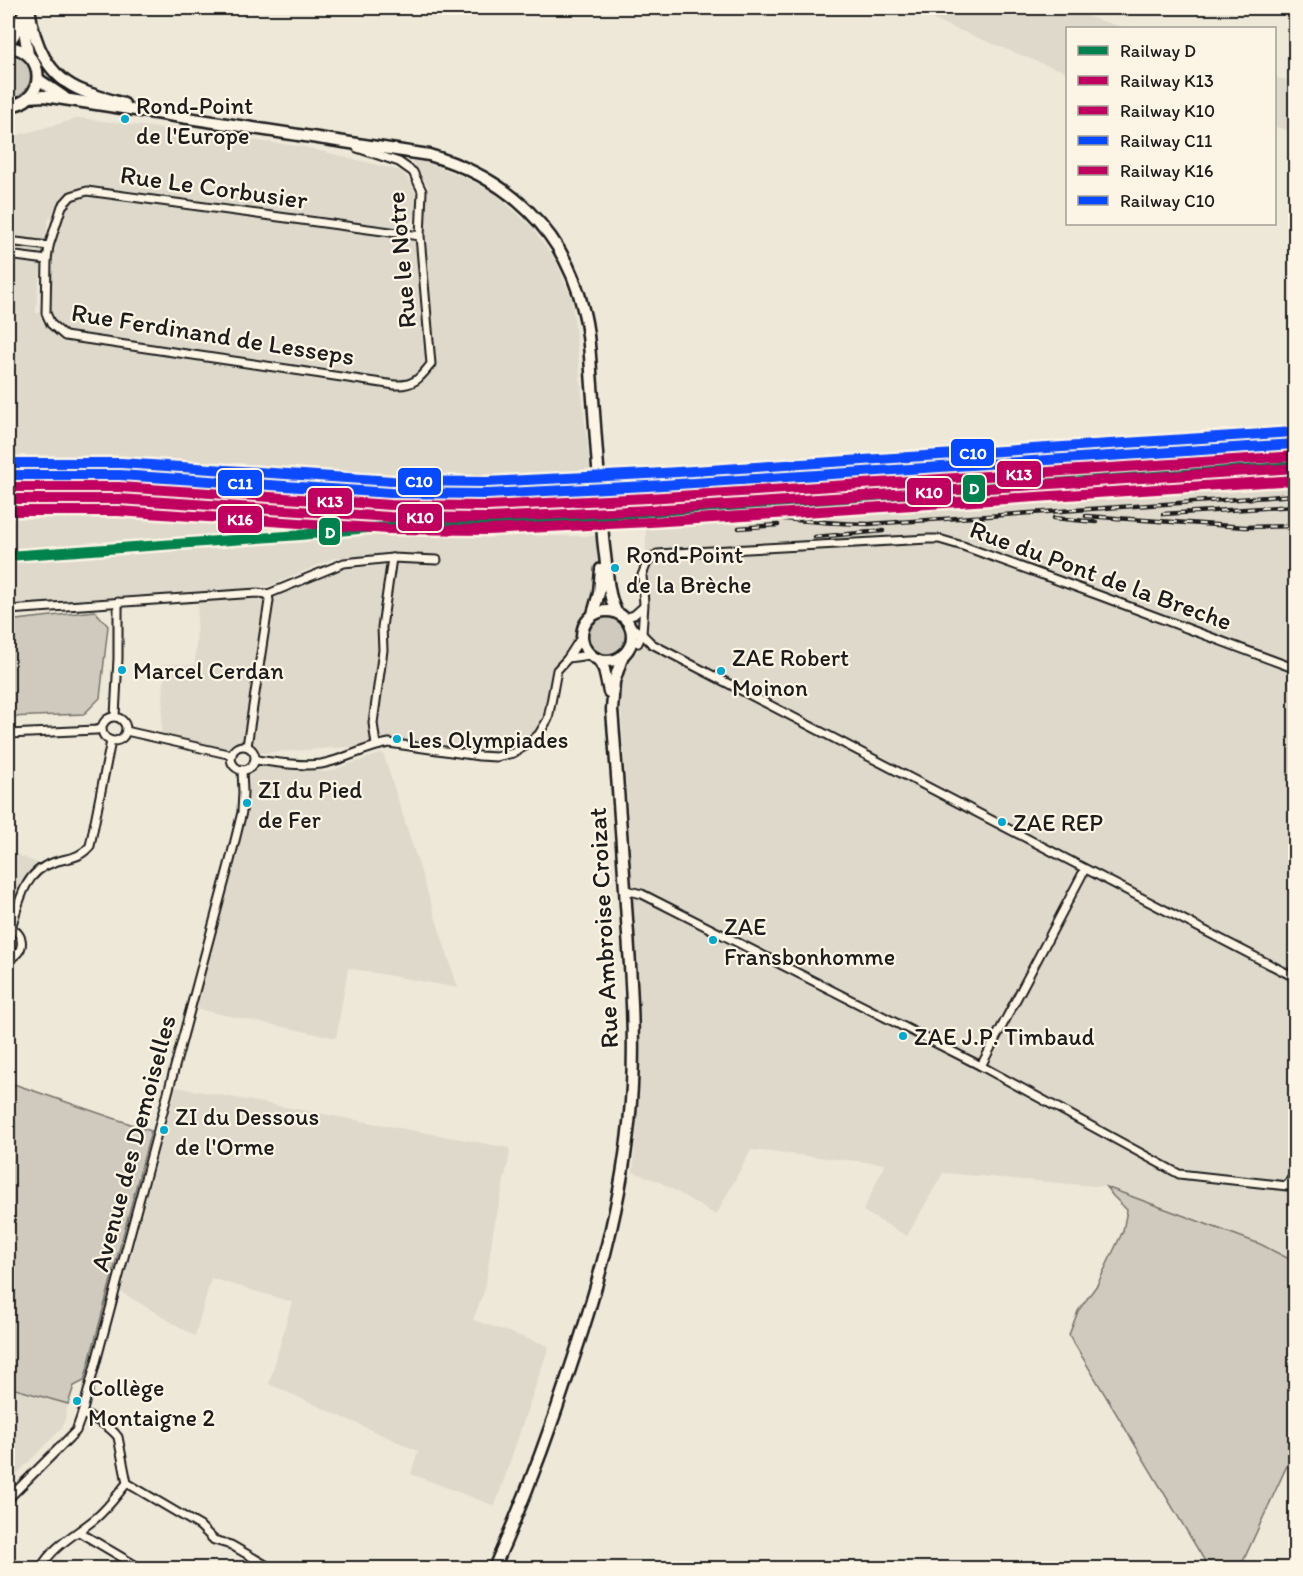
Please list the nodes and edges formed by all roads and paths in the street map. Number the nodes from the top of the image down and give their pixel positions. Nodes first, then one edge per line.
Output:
1 (27, 8) edge
2 (8, 45) edge
3 (28, 54) junction
4 (38, 79) junction
5 (29, 97) junction
6 (75, 102) junction
7 (8, 106) edge
8 (159, 114) junction
9 (330, 139) junction
10 (420, 236) junction
11 (8, 241) edge
12 (49, 246) junction
13 (8, 255) edge
14 (47, 260) junction
15 (431, 364) joint
16 (603, 547) junction
17 (392, 558) junction
18 (437, 560) dead end
19 (268, 594) junction
20 (118, 602) junction
21 (644, 604) junction
22 (8, 610) edge
23 (593, 614) junction
24 (623, 619) junction
25 (642, 634) junction
26 (582, 636) junction
27 (652, 644) junction
28 (630, 648) junction
29 (594, 657) junction
30 (568, 658) junction
31 (1296, 669) edge
32 (612, 710) junction
33 (115, 716) junction
34 (101, 729) junction
35 (126, 730) junction
36 (8, 734) edge
37 (111, 741) junction
38 (376, 745) junction
39 (247, 746) junction
40 (232, 755) junction
41 (255, 760) junction
42 (242, 770) junction
43 (1085, 868) junction
44 (625, 890) junction
45 (9, 927) edge
46 (8, 958) edge
47 (1296, 978) edge
48 (981, 1066) junction
49 (1296, 1171) edge
50 (82, 1414) junction
51 (127, 1483) junction
52 (8, 1498) edge
53 (79, 1532) junction
54 (41, 1569) edge
55 (140, 1569) edge
56 (271, 1569) edge
57 (494, 1569) edge

1 - 2 main road
1 - 3 main road
1 - 8 main road
2 - 3 main road
3 - 4 main road
4 - 5 main road
4 - 6 main road
5 - 6 main road
5 - 7 main road
6 - 8 main road
8 - 9 main road
9 - 10 street, Rue le Notre
9 - 16 main road
10 - 12 street, Rue Le Corbusier
10 - 15 street, Rue le Notre
11 - 12 street
12 - 14 street, Rue Le Corbusier
13 - 14 street
14 - 15 street, Rue Ferdinand de Lesseps
16 - 23 main road
16 - 24 main road
17 - 18 street
17 - 19 street
17 - 38 street
19 - 20 street
19 - 39 street
20 - 22 street
20 - 33 street
21 - 24 street
21 - 25 street, Rue du Pont de la Breche
21 - 31 street, Rue du Pont de la Breche
23 - 24 main road
23 - 26 main road
24 - 25 street
24 - 28 main road
25 - 27 street
25 - 28 street, Rue du Pont de la Breche
26 - 29 main road
26 - 30 street
27 - 28 street
27 - 43 street
28 - 29 main road
28 - 32 main road
29 - 30 street
29 - 32 main road
30 - 38 street
32 - 44 main road, Rue Ambroise Croizat
33 - 34 street
33 - 35 street
34 - 36 street
34 - 37 street
35 - 37 street
35 - 40 street
37 - 45 street
38 - 41 street
39 - 40 street
39 - 41 street
40 - 42 street
41 - 42 street
42 - 50 street, Avenue des Demoiselles
43 - 47 street
43 - 48 street
44 - 48 street
44 - 57 main road, Rue Ambroise Croizat
45 - 46 street
48 - 49 street
50 - 51 street
50 - 52 street, Avenue des Demoiselles
51 - 53 street
51 - 56 street
53 - 54 street
53 - 55 street

